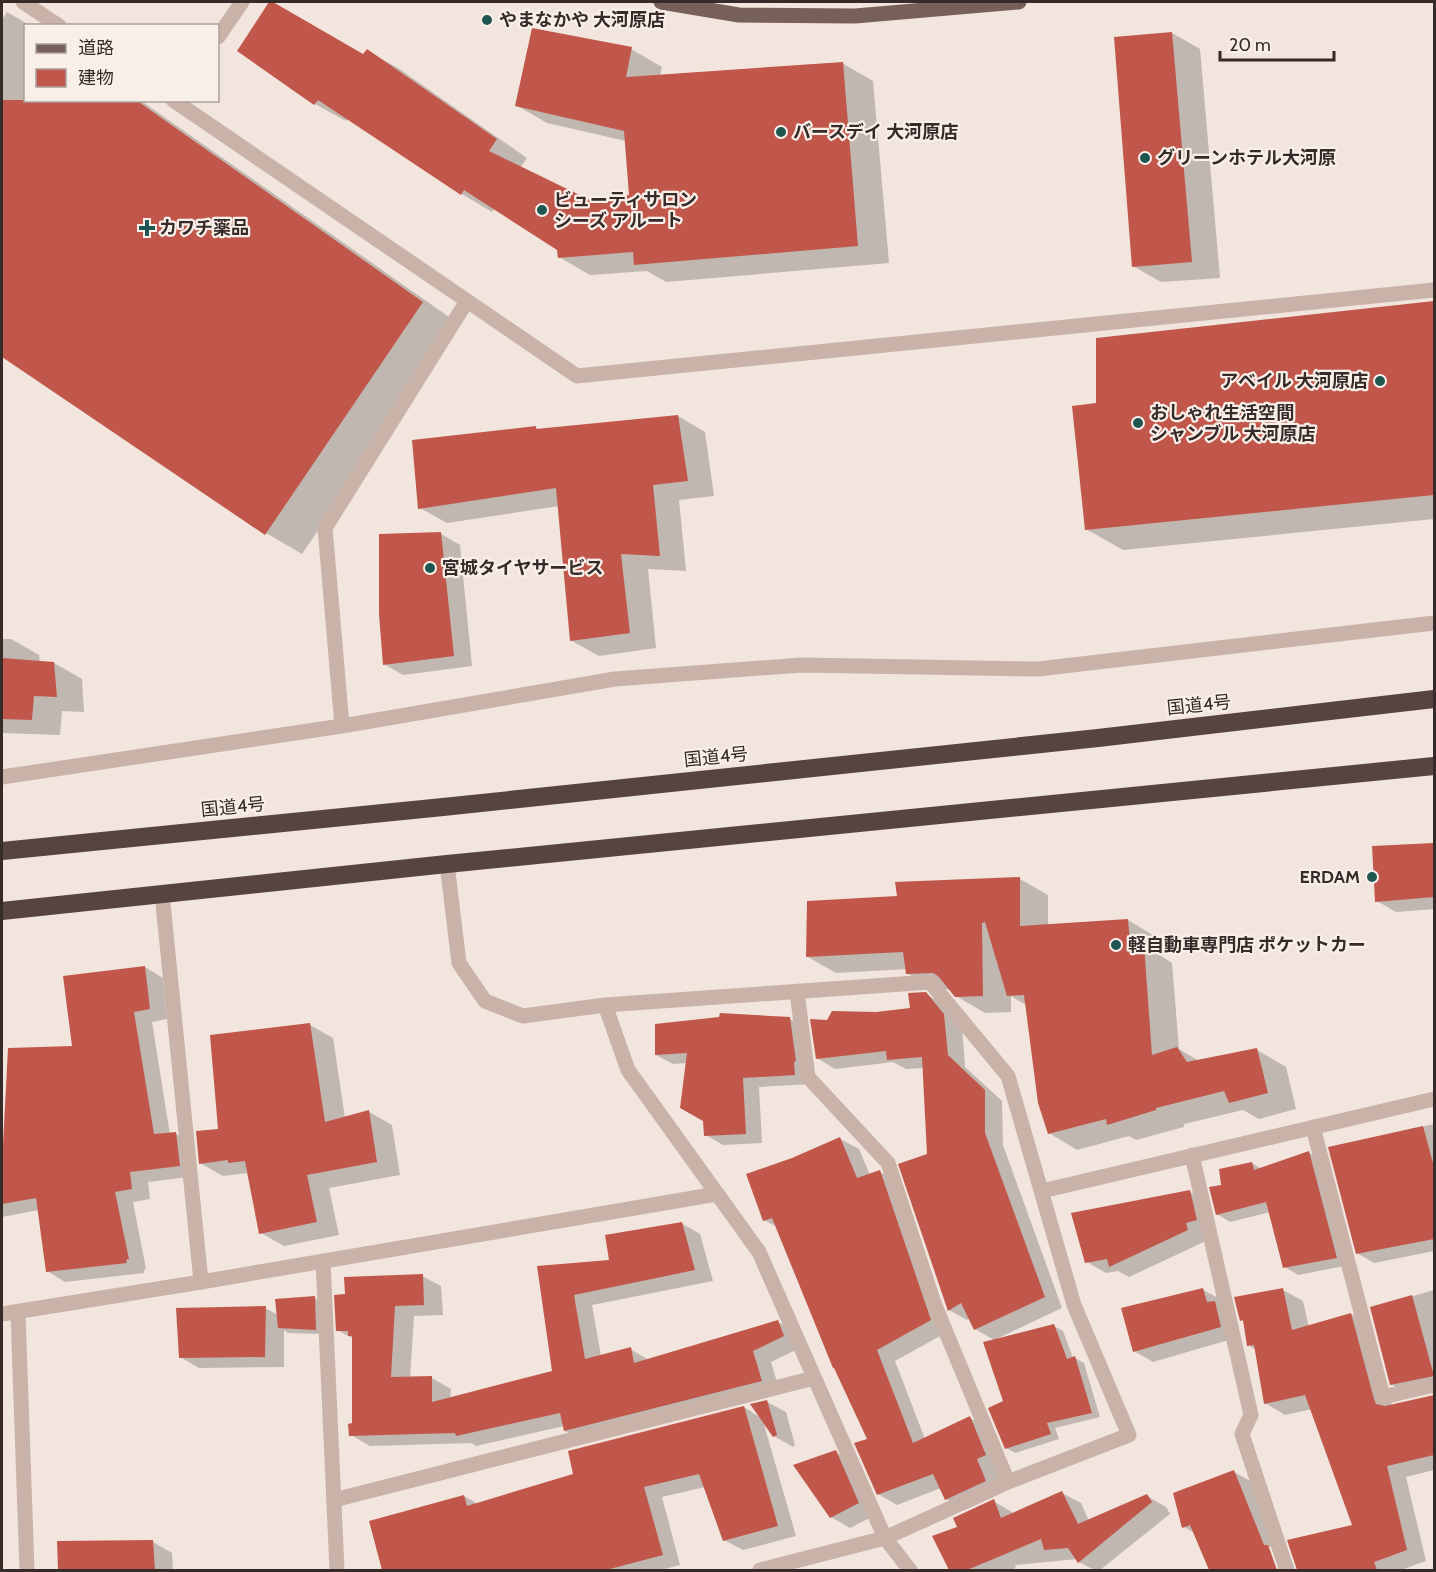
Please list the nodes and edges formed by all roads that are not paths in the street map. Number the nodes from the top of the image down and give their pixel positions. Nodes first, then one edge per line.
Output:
1 (23, 2) edge
2 (242, 2) edge
3 (661, 2) edge
4 (1019, 2) edge
5 (56, 24) edge
6 (219, 36) edge
7 (175, 102) edge
8 (1434, 290) edge
9 (467, 302) junction
10 (1434, 622) edge
11 (1434, 699) edge
12 (342, 726) junction
13 (1434, 766) edge
14 (2, 777) edge
15 (2, 851) edge
16 (447, 864) junction
17 (162, 894) junction
18 (2, 911) edge
19 (797, 992) junction
20 (605, 1005) junction
21 (1434, 1101) edge
22 (1313, 1127) junction
23 (1192, 1155) junction
24 (1042, 1191) junction
25 (717, 1194) junction
26 (323, 1261) junction
27 (201, 1282) junction
28 (18, 1313) junction
29 (2, 1314) edge
30 (814, 1378) junction
31 (1434, 1384) edge
32 (1008, 1482) junction
33 (334, 1500) junction
34 (885, 1538) junction
35 (27, 1570) edge
36 (337, 1570) edge
37 (760, 1570) edge
38 (910, 1570) edge
39 (1287, 1570) edge

1 - 5 street
2 - 6 street
3 - 4 main road
7 - 9 street
8 - 9 street
9 - 12 street
10 - 12 street
11 - 15 highway, 国道4号
12 - 14 street
13 - 16 highway
16 - 17 highway
16 - 20 street
17 - 18 highway
17 - 27 street
19 - 20 street
19 - 24 street
19 - 32 street
20 - 25 street
21 - 22 street
22 - 23 street
22 - 31 street
23 - 24 street
23 - 39 street
24 - 32 street
25 - 26 street
25 - 30 street
26 - 27 street
26 - 33 street
27 - 28 street
28 - 29 street
28 - 35 street
30 - 33 street
30 - 34 street
32 - 34 street
33 - 36 street
34 - 37 street
34 - 38 street

